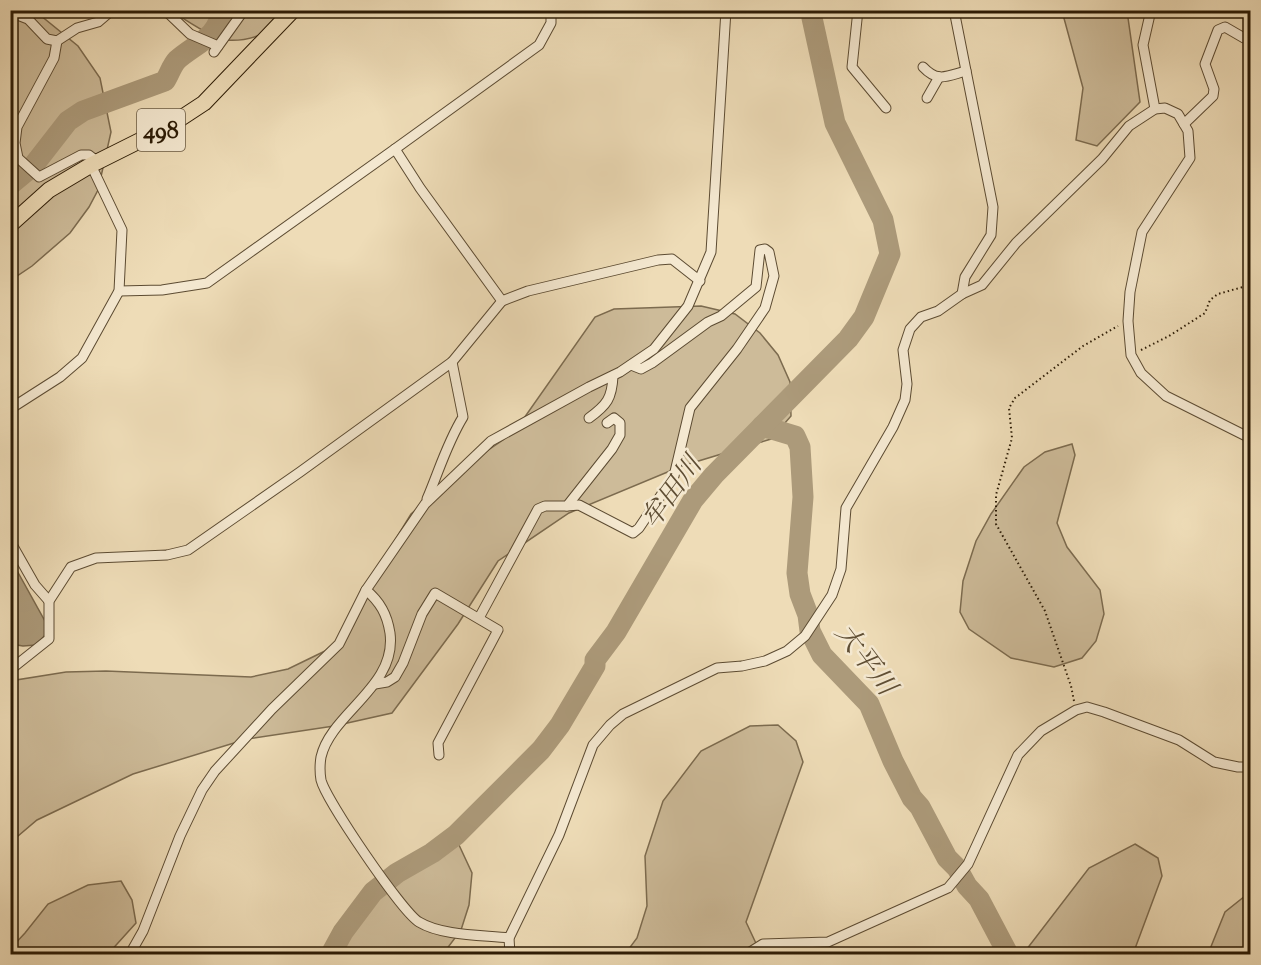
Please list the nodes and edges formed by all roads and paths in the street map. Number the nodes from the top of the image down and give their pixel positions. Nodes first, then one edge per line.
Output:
1 (112, 10) edge
2 (165, 10) edge
3 (244, 10) edge
4 (293, 10) edge
5 (551, 10) edge
6 (726, 10) edge
7 (858, 10) edge
8 (954, 10) edge
9 (1151, 10) edge
10 (10, 12) edge
11 (1251, 37) edge
12 (57, 41) junction
13 (923, 67) dead end
14 (966, 71) junction
15 (939, 77) junction
16 (927, 98) dead end
17 (886, 108) dead end
18 (1155, 109) junction
19 (1184, 124) junction
20 (395, 149) junction
21 (95, 164) junction
22 (10, 225) edge
23 (700, 280) junction
24 (1251, 285) edge
25 (119, 291) junction
26 (962, 294) junction
27 (502, 301) junction
28 (1128, 321) junction
29 (1131, 355) junction
30 (452, 362) junction
31 (631, 365) junction
32 (614, 376) junction
33 (10, 409) edge
34 (589, 418) dead end
35 (607, 423) dead end
36 (1251, 438) edge
37 (424, 504) junction
38 (567, 506) junction
39 (10, 541) edge
40 (366, 590) junction
41 (49, 601) junction
42 (479, 618) junction
43 (10, 670) edge
44 (375, 684) junction
45 (1076, 710) junction
46 (439, 755) dead end
47 (1251, 767) edge
48 (509, 938) junction
49 (130, 954) edge
50 (510, 954) edge
51 (747, 954) edge

1 - 12 street
2 - 3 street
4 - 21 highway, 498
5 - 20 street
6 - 23 street
7 - 17 street
8 - 14 street
9 - 18 street
10 - 12 street
11 - 19 street
12 - 21 street
13 - 15 street
14 - 15 street
14 - 26 street
15 - 16 street
18 - 19 street
18 - 26 street
19 - 28 street
20 - 25 street
20 - 27 street
21 - 22 highway, 498
21 - 25 street
23 - 27 street
23 - 31 street
24 - 29 path
25 - 33 street
26 - 48 street
27 - 30 street
28 - 29 street
28 - 45 path
29 - 36 street
30 - 37 street
30 - 41 street
31 - 32 street
31 - 38 street
32 - 34 street
32 - 37 street
35 - 38 street
37 - 40 street
38 - 42 street
39 - 41 street
40 - 44 street
40 - 49 street
41 - 43 street
42 - 44 street
42 - 46 street
44 - 48 street
45 - 47 street
45 - 51 street
48 - 50 street

